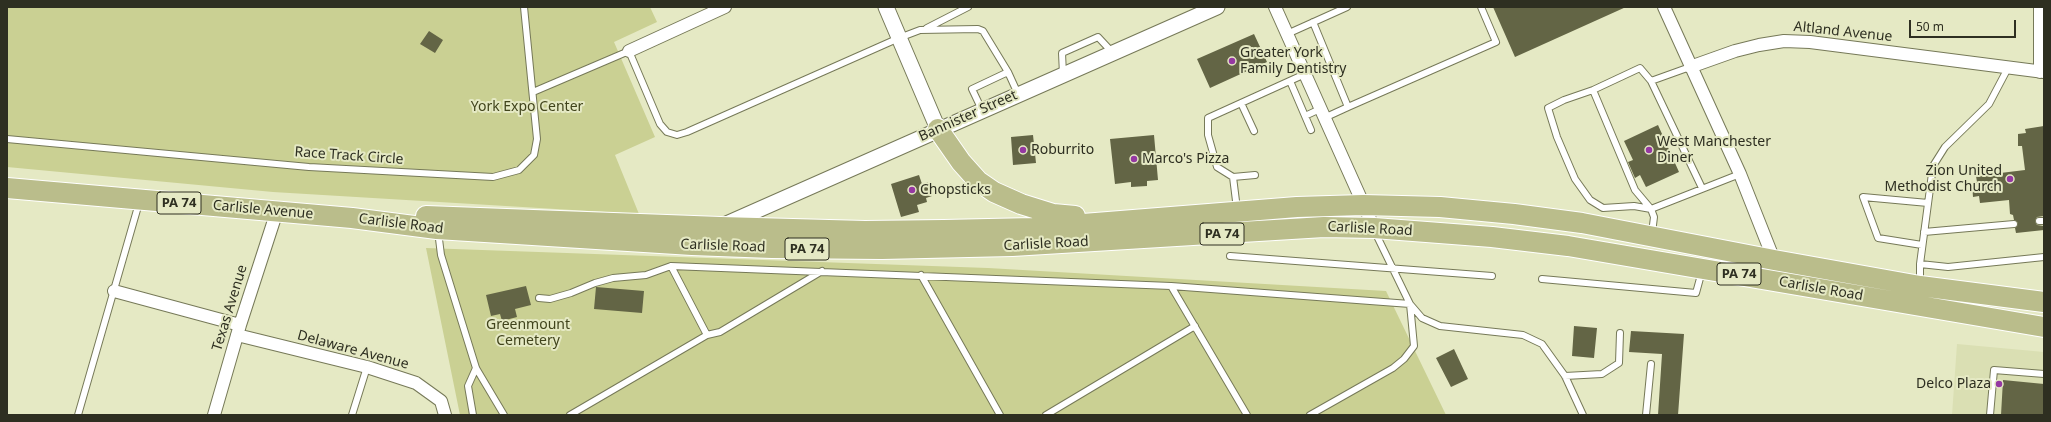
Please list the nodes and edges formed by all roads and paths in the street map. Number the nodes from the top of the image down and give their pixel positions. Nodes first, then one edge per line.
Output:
1 (524, 7) edge
2 (725, 7) edge
3 (886, 7) edge
4 (968, 7) edge
5 (1217, 7) edge
6 (1275, 7) edge
7 (1347, 7) edge
8 (1481, 7) edge
9 (1664, 7) edge
10 (2040, 7) edge
11 (1200, 10) edge
12 (1312, 22) junction
13 (924, 30) junction
14 (1287, 34) junction
15 (899, 38) junction
16 (629, 51) junction
17 (1113, 53) junction
18 (1690, 67) junction
19 (2008, 68) junction
20 (1008, 72) junction
21 (2042, 72) edge
22 (1305, 74) junction
23 (1063, 75) junction
24 (1651, 80) junction
25 (1290, 82) junction
26 (1593, 90) junction
27 (533, 92) junction
28 (1018, 94) junction
29 (1241, 103) junction
30 (1348, 107) junction
31 (982, 110) junction
32 (1322, 114) junction
33 (1305, 116) junction
34 (938, 129) junction
35 (1311, 130) dead end
36 (1254, 131) dead end
37 (7, 139) edge
38 (1740, 174) junction
39 (1256, 175) dead end
40 (1233, 177) junction
41 (7, 188) edge
42 (1702, 188) junction
43 (140, 199) junction
44 (1928, 203) junction
45 (1363, 205) junction
46 (1651, 209) junction
47 (277, 211) junction
48 (1237, 211) junction
49 (352, 218) junction
50 (1113, 222) junction
51 (2014, 224) dead end
52 (720, 227) junction
53 (1374, 228) junction
54 (437, 229) junction
55 (1924, 232) junction
56 (1651, 236) junction
57 (601, 240) junction
58 (1922, 245) junction
59 (1230, 256) dead end
60 (2044, 256) edge
61 (1774, 260) junction
62 (1920, 264) junction
63 (671, 266) junction
64 (1703, 268) junction
65 (1393, 269) junction
66 (822, 271) junction
67 (921, 275) junction
68 (1492, 276) dead end
69 (1542, 279) dead end
70 (1172, 286) junction
71 (1920, 286) junction
72 (114, 291) junction
73 (538, 298) dead end
74 (2044, 302) edge
75 (1410, 304) junction
76 (1195, 326) junction
77 (2044, 327) edge
78 (239, 330) junction
79 (1620, 333) dead end
80 (707, 335) junction
81 (1651, 364) dead end
82 (367, 367) junction
83 (476, 368) junction
84 (2044, 374) edge
85 (1564, 376) junction
86 (78, 415) edge
87 (214, 415) edge
88 (352, 415) edge
89 (445, 415) edge
90 (473, 415) edge
91 (504, 415) edge
92 (570, 415) edge
93 (1000, 415) edge
94 (1046, 415) edge
95 (1247, 415) edge
96 (1310, 415) edge
97 (1583, 415) edge
98 (1646, 415) edge
99 (1990, 415) edge

1 - 27 lane, Race Track Circle
2 - 16 street
3 - 15 street
4 - 13 lane
5 - 11 street, Bannister Street
6 - 14 street
7 - 12 lane
8 - 30 lane
9 - 18 street
10 - 21 street
11 - 17 street, Bannister Street
12 - 14 lane
12 - 30 lane
13 - 15 lane
13 - 20 lane
14 - 22 street
15 - 16 lane
15 - 34 street
16 - 27 lane
17 - 23 street, Bannister Street
17 - 23 lane
18 - 19 street, Altland Avenue
18 - 24 lane
18 - 38 street
19 - 21 street, Altland Avenue
19 - 44 lane
20 - 28 lane
20 - 31 lane
22 - 25 lane
22 - 32 street
23 - 28 street, Bannister Street
24 - 26 lane
24 - 42 lane
25 - 29 lane
25 - 33 lane
26 - 46 lane
26 - 46 lane
27 - 37 lane, Race Track Circle
28 - 31 street, Bannister Street
29 - 36 lane
29 - 40 lane
30 - 32 lane
31 - 34 street, Bannister Street
32 - 33 lane
32 - 45 street
33 - 35 lane
34 - 50 main road
34 - 52 street, Bannister Street
38 - 42 lane
38 - 61 street
39 - 40 lane
40 - 48 lane
41 - 43 main road, Carlisle Avenue / PA 74
42 - 46 lane
43 - 47 main road, Carlisle Avenue / PA 74
43 - 72 lane
44 - 55 lane
44 - 58 lane
45 - 48 main road, Carlisle Road / PA 74
45 - 53 street
45 - 56 main road, Carlisle Road / PA 74
46 - 56 lane
47 - 49 main road, Carlisle Avenue / PA 74
47 - 78 street, Texas Avenue
48 - 50 main road, Carlisle Road / PA 74
49 - 52 main road, Carlisle Road / PA 74
49 - 54 main road, Carlisle Road / PA 74
50 - 52 main road, Carlisle Road / PA 74
51 - 55 lane
52 - 57 main road
53 - 57 main road, Carlisle Road / PA 74
53 - 64 main road, Carlisle Road / PA 74
53 - 65 lane
54 - 57 main road, Carlisle Road / PA 74
54 - 83 lane
55 - 58 lane
56 - 61 main road, Carlisle Road / PA 74
58 - 62 lane
59 - 65 lane
60 - 62 lane
61 - 71 main road, Carlisle Road / PA 74
62 - 71 lane
63 - 66 lane
63 - 73 lane
63 - 80 lane
64 - 69 lane
64 - 77 main road, Carlisle Road / PA 74
65 - 68 lane
65 - 75 lane
66 - 67 lane
66 - 80 lane
67 - 70 lane
67 - 93 lane
70 - 75 lane
70 - 76 lane
71 - 74 main road, Carlisle Road / PA 74
72 - 78 street, Delaware Avenue
72 - 86 lane
75 - 85 lane
75 - 96 lane
76 - 94 lane
76 - 95 lane
78 - 82 street, Delaware Avenue
78 - 87 street, Texas Avenue
79 - 85 lane
80 - 92 lane
81 - 98 lane
82 - 88 lane
82 - 89 street, Delaware Avenue
83 - 90 lane
83 - 91 lane
84 - 99 lane
85 - 97 lane

